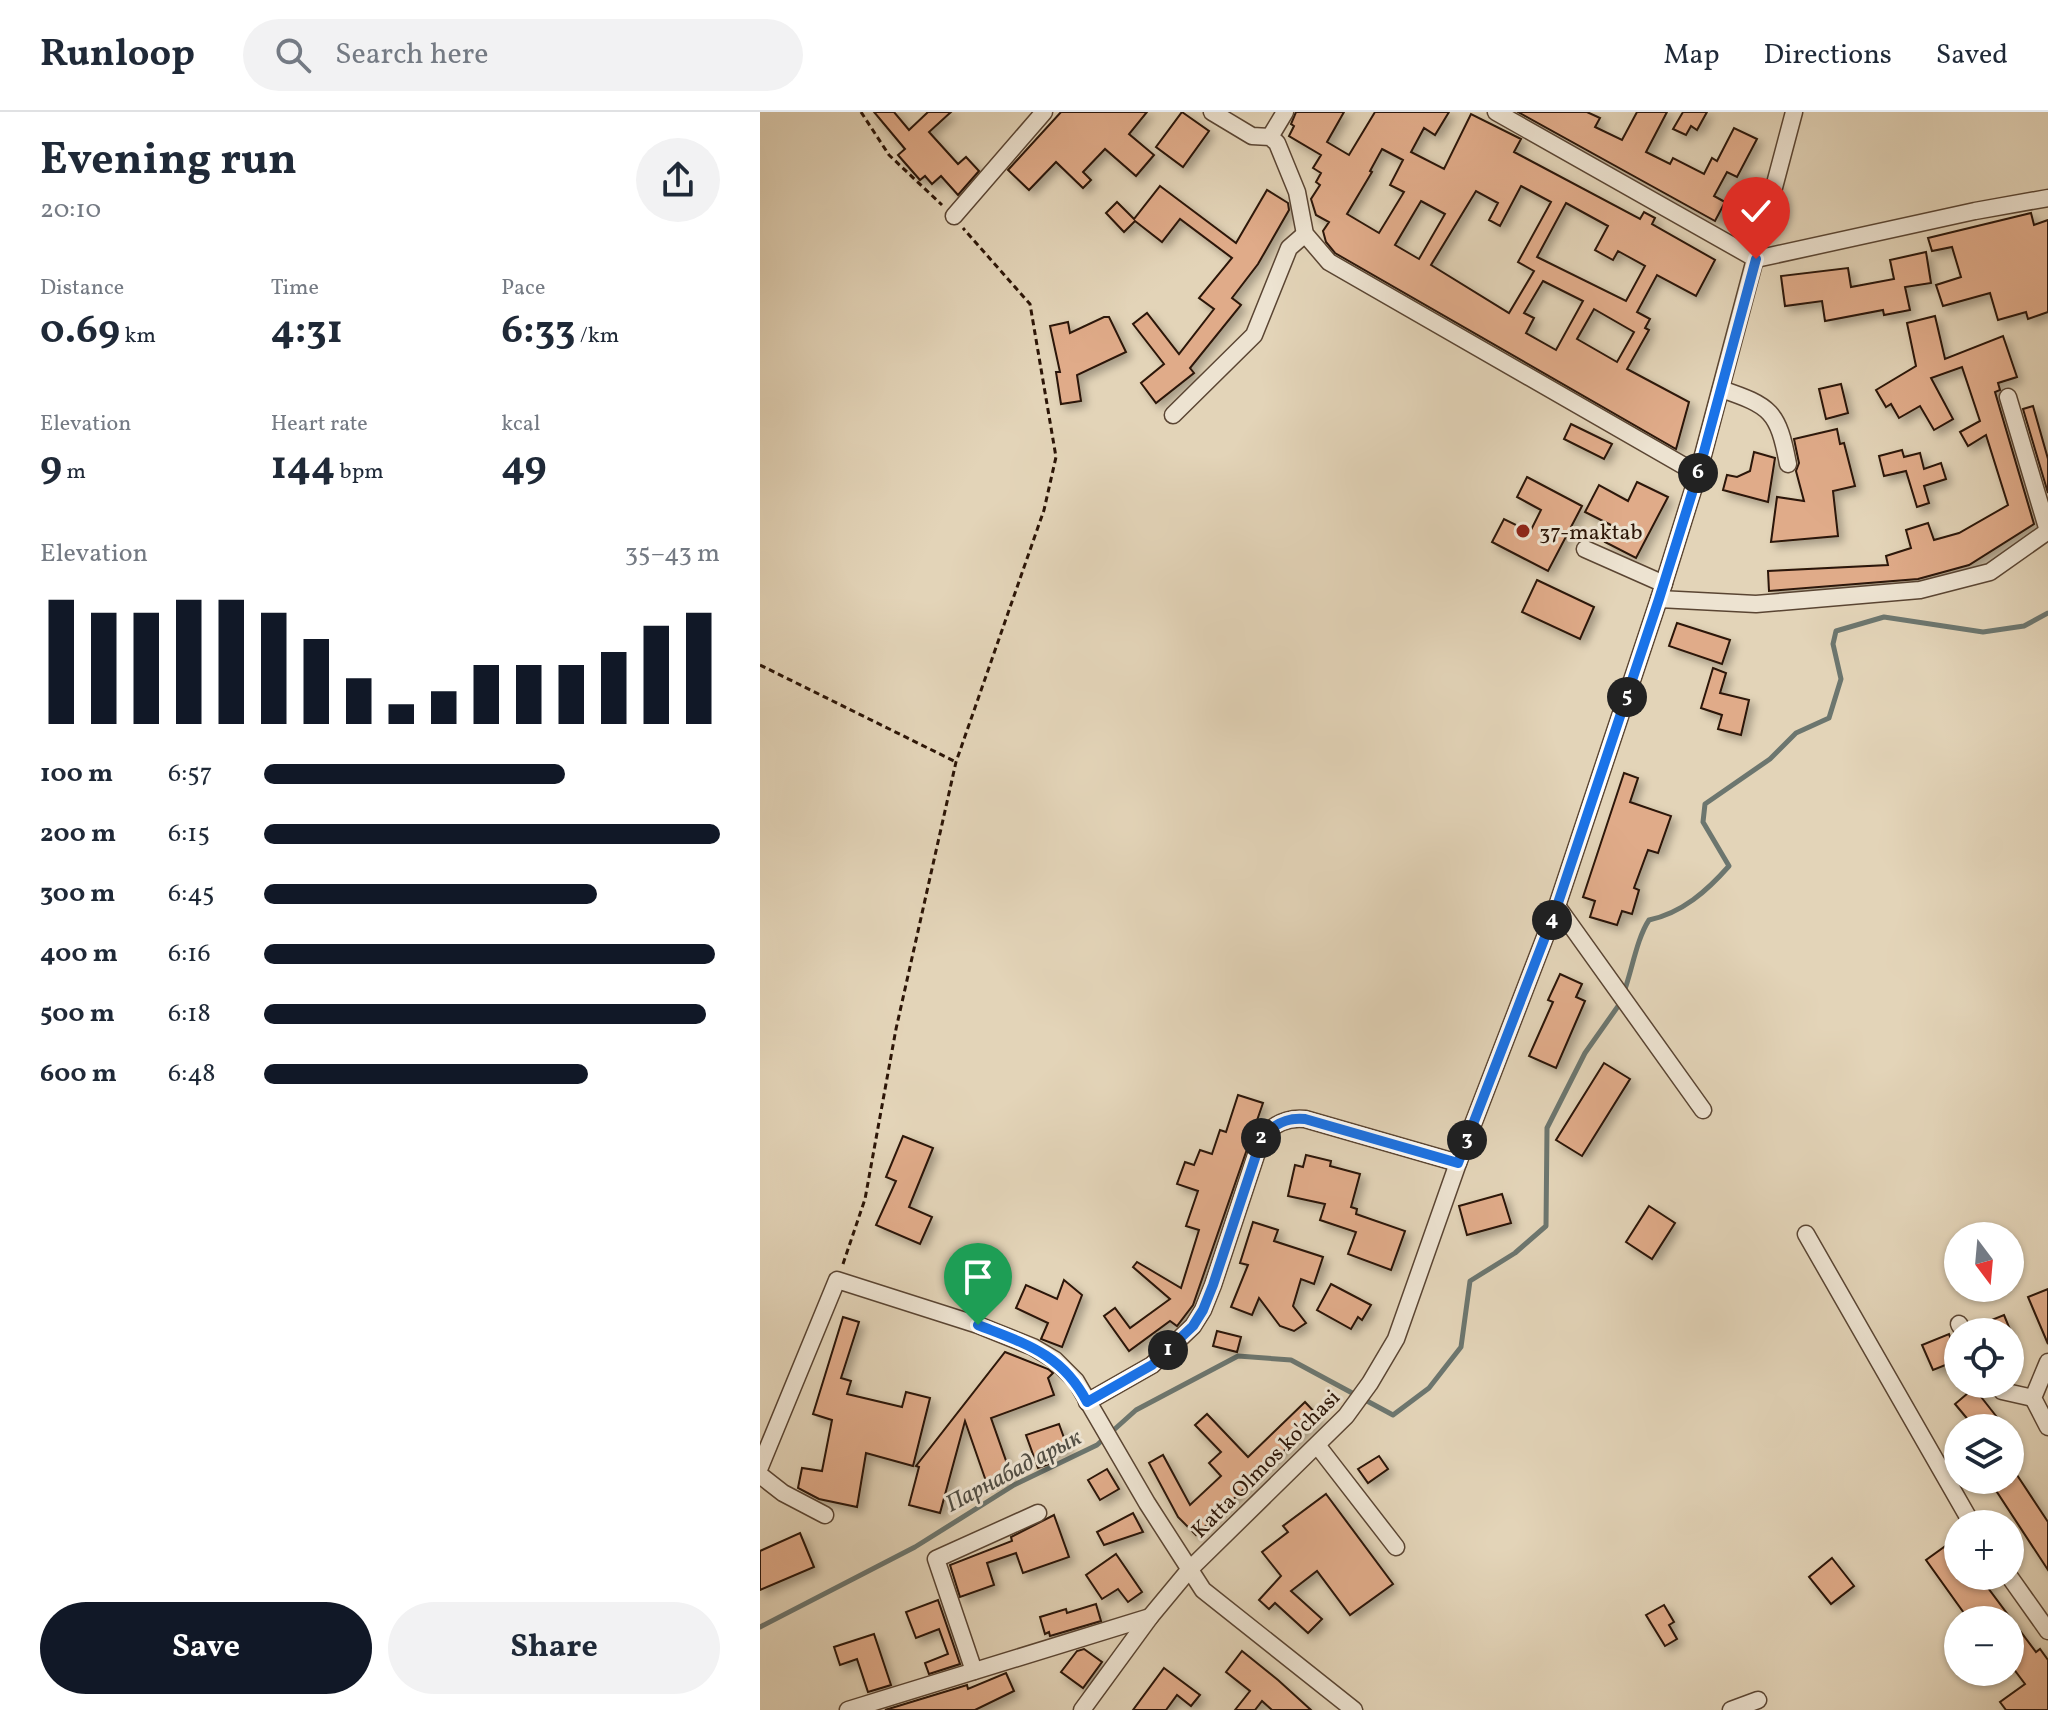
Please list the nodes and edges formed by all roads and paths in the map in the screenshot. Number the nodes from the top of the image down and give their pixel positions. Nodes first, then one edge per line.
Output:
1 (861, 112) edge
2 (1044, 112) edge
3 (1212, 112) edge
4 (1285, 112) edge
5 (1496, 112) edge
6 (1794, 112) edge
7 (1270, 137) junction
8 (2048, 198) edge
9 (954, 216) junction
10 (1305, 234) junction
11 (1756, 259) junction
12 (1721, 389) junction
13 (2008, 397) dead end
14 (1173, 415) dead end
15 (1788, 464) dead end
16 (1698, 474) junction
17 (2048, 531) edge
18 (1585, 549) dead end
19 (1662, 592) junction
20 (760, 665) edge
21 (956, 762) junction
22 (1557, 906) junction
23 (1703, 1110) dead end
24 (1458, 1163) junction
25 (1806, 1234) dead end
26 (837, 1280) junction
27 (2048, 1362) edge
28 (2024, 1396) edge
29 (2033, 1398) junction
30 (1087, 1402) junction
31 (2048, 1427) edge
32 (1317, 1445) junction
33 (760, 1467) edge
34 (760, 1475) edge
35 (1964, 1510) edge
36 (1038, 1513) dead end
37 (825, 1515) dead end
38 (1396, 1547) dead end
39 (1189, 1570) junction
40 (2019, 1590) edge
41 (1150, 1617) junction
42 (2048, 1631) edge
43 (974, 1671) junction
44 (1758, 1700) dead end
45 (848, 1710) edge
46 (1082, 1710) edge
47 (1354, 1710) edge
48 (1731, 1710) edge

1 - 9 path
2 - 9 street
3 - 7 street
4 - 7 street
5 - 11 street
6 - 11 street, Katta Olmos ko'chasi
7 - 10 street
8 - 11 street
9 - 21 path
10 - 14 street
10 - 16 street
11 - 12 street, Katta Olmos ko'chasi
12 - 15 street
12 - 16 street, Katta Olmos ko'chasi
13 - 17 street
16 - 19 street, Katta Olmos ko'chasi
17 - 19 street
18 - 19 street
19 - 22 street, Katta Olmos ko'chasi
20 - 21 path
21 - 26 path
22 - 23 street
22 - 24 street, Katta Olmos ko'chasi
24 - 30 street
24 - 32 street, Katta Olmos ko'chasi
25 - 35 street
26 - 30 street
26 - 33 street
27 - 29 street
28 - 29 street
29 - 31 street
30 - 39 street
32 - 38 street
32 - 39 street, Katta Olmos ko'chasi
34 - 37 street
36 - 43 street
39 - 41 street, Katta Olmos ko'chasi
39 - 47 street
40 - 42 street
41 - 43 street
41 - 46 street, Katta Olmos ko'chasi
43 - 45 street
44 - 48 street

